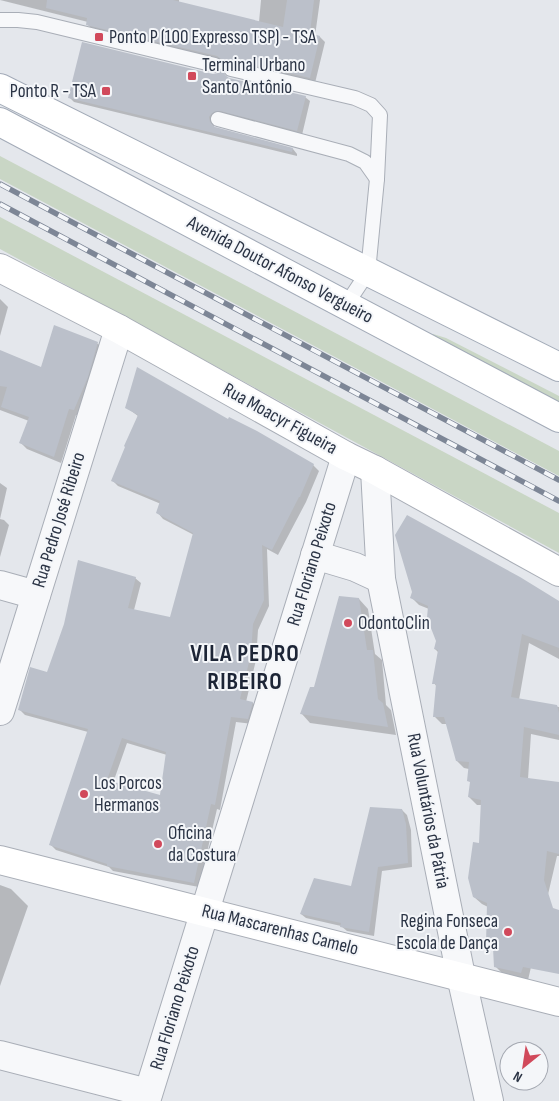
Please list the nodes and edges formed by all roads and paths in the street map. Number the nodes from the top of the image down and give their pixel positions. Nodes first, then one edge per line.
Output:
1 (0, 20) edge
2 (215, 65) dead end
3 (231, 69) dead end
4 (0, 88) edge
5 (218, 119) dead end
6 (0, 122) edge
7 (377, 179) junction
8 (0, 268) edge
9 (368, 272) junction
10 (346, 305) junction
11 (119, 329) junction
12 (559, 367) edge
13 (559, 418) edge
14 (346, 456) junction
15 (375, 470) junction
16 (315, 555) junction
17 (559, 572) edge
18 (381, 579) junction
19 (0, 585) edge
20 (36, 595) junction
21 (0, 711) edge
22 (0, 860) edge
23 (205, 912) junction
24 (461, 976) junction
25 (559, 1002) edge
26 (0, 1055) edge
27 (147, 1097) edge
28 (489, 1101) edge

1 - 2 lane
3 - 7 lane
4 - 9 main road, Avenida Doutor Afonso Vergueiro
5 - 7 lane
6 - 10 main road, Avenida Doutor Afonso Vergueiro
7 - 9 lane
8 - 11 main road, Rua Moacyr Figueira
9 - 10 lane
9 - 12 main road, Avenida Doutor Afonso Vergueiro
10 - 13 main road, Avenida Doutor Afonso Vergueiro
11 - 14 main road, Rua Moacyr Figueira
11 - 20 street, Rua Pedro José Ribeiro
14 - 15 main road, Rua Moacyr Figueira
14 - 16 street, Rua Floriano Peixoto
15 - 17 main road, Rua Moacyr Figueira
15 - 18 street, Rua Voluntários da Pátria
16 - 18 street
16 - 23 street, Rua Floriano Peixoto
18 - 24 street, Rua Voluntários da Pátria
19 - 20 street
20 - 21 street, Rua Pedro José Ribeiro
22 - 23 main road, Rua Mascarenhas Camelo
23 - 24 main road, Rua Mascarenhas Camelo
23 - 27 street, Rua Floriano Peixoto
24 - 25 main road, Rua Mascarenhas Camelo
24 - 28 street, Rua Voluntários da Pátria
26 - 27 street

